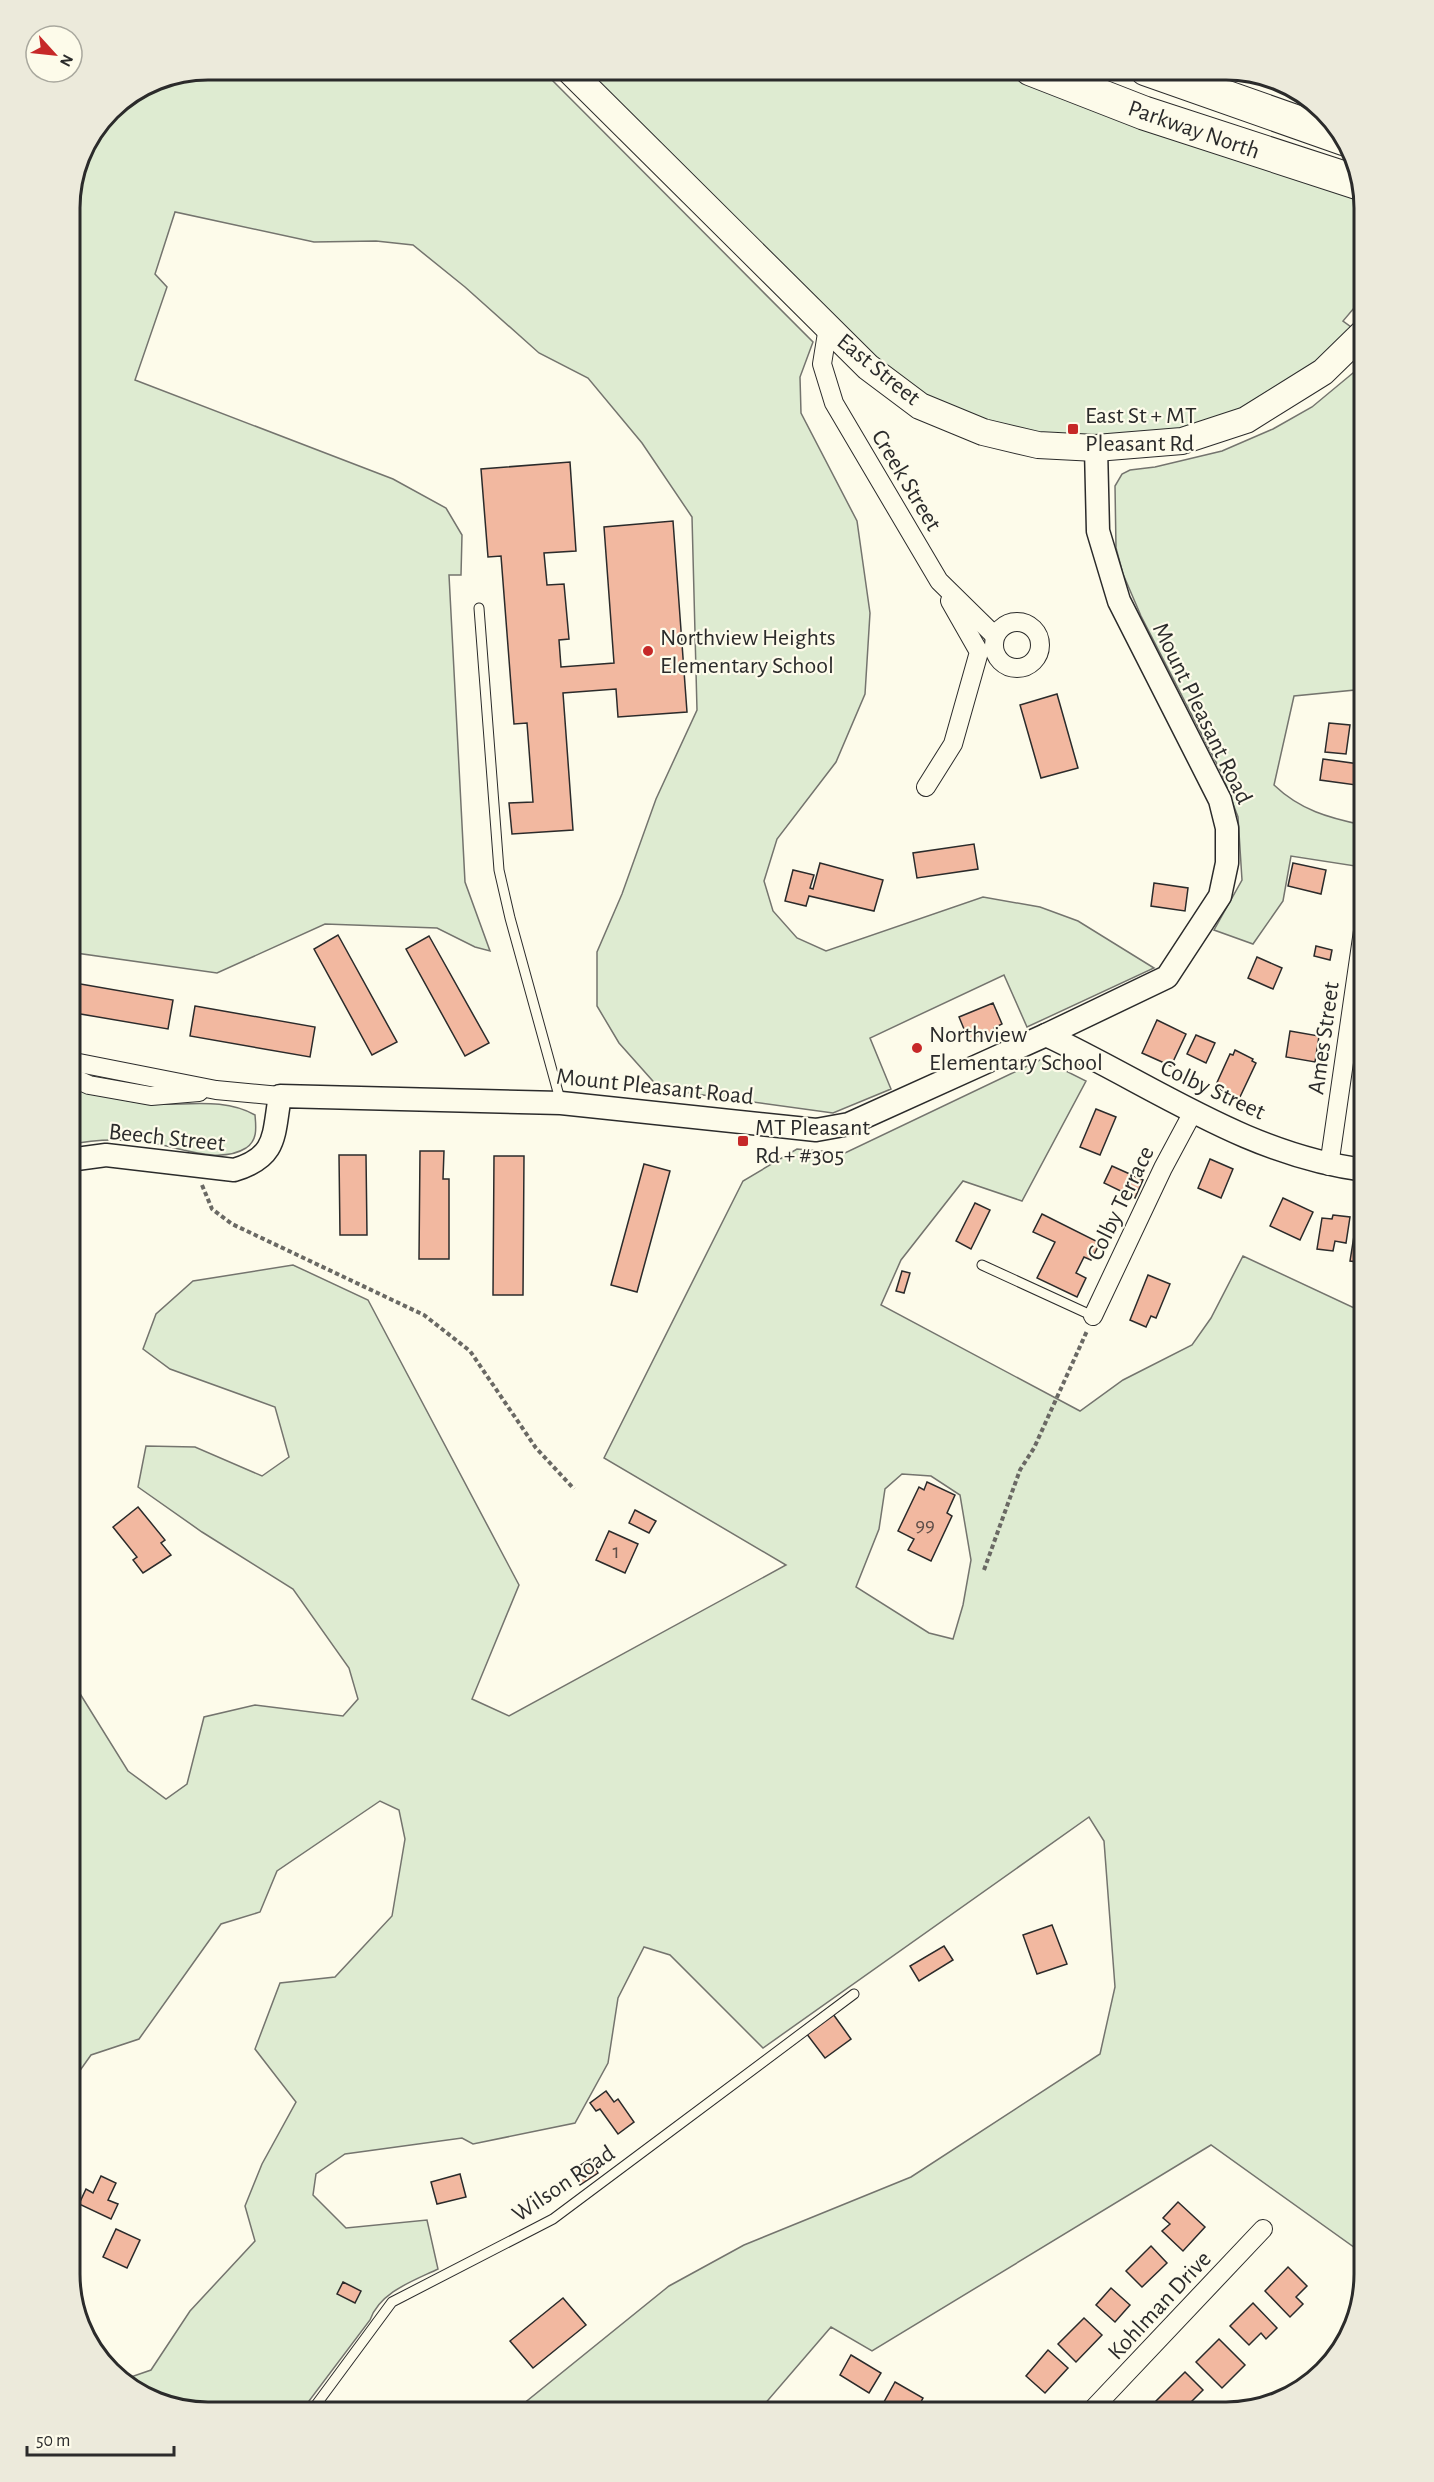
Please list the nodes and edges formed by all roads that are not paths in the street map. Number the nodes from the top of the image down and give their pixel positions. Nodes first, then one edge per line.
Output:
1 (579, 80) edge
2 (1059, 80) edge
3 (1177, 80) edge
4 (1332, 134) edge
5 (1352, 181) edge
6 (828, 327) junction
7 (1354, 342) edge
8 (1096, 448) junction
9 (939, 581) junction
10 (479, 608) dead end
11 (995, 636) dead end
12 (926, 786) dead end
13 (1354, 993) edge
14 (1046, 1035) junction
15 (80, 1063) edge
16 (80, 1081) edge
17 (216, 1090) junction
18 (280, 1096) junction
19 (561, 1103) junction
20 (1193, 1112) junction
21 (80, 1159) edge
22 (1329, 1166) junction
23 (1354, 1169) edge
24 (982, 1265) dead end
25 (1093, 1316) joint
26 (854, 1994) dead end
27 (1263, 2229) dead end
28 (318, 2402) edge
29 (1099, 2402) edge

1 - 6 main road, East Street
2 - 5 highway, Parkway North
3 - 4 highway
6 - 8 main road, East Street
6 - 9 street, Creek Street
7 - 8 main road, East Street
8 - 14 street, Mount Pleasant Road
9 - 11 street, Creek Street
9 - 12 street
10 - 19 lane
13 - 22 street, Ames Street
14 - 19 street, Mount Pleasant Road
14 - 20 street, Colby Street
15 - 17 street, Mount Pleasant Road
16 - 17 street, Mount Pleasant Road
17 - 18 street, Mount Pleasant Road
18 - 19 street, Mount Pleasant Road
18 - 21 street, Beech Street
20 - 22 street, Colby Street
20 - 25 street, Colby Terrace
22 - 23 street, Colby Street
24 - 25 lane
26 - 28 lane, Wilson Road
27 - 29 street, Kohlman Drive

